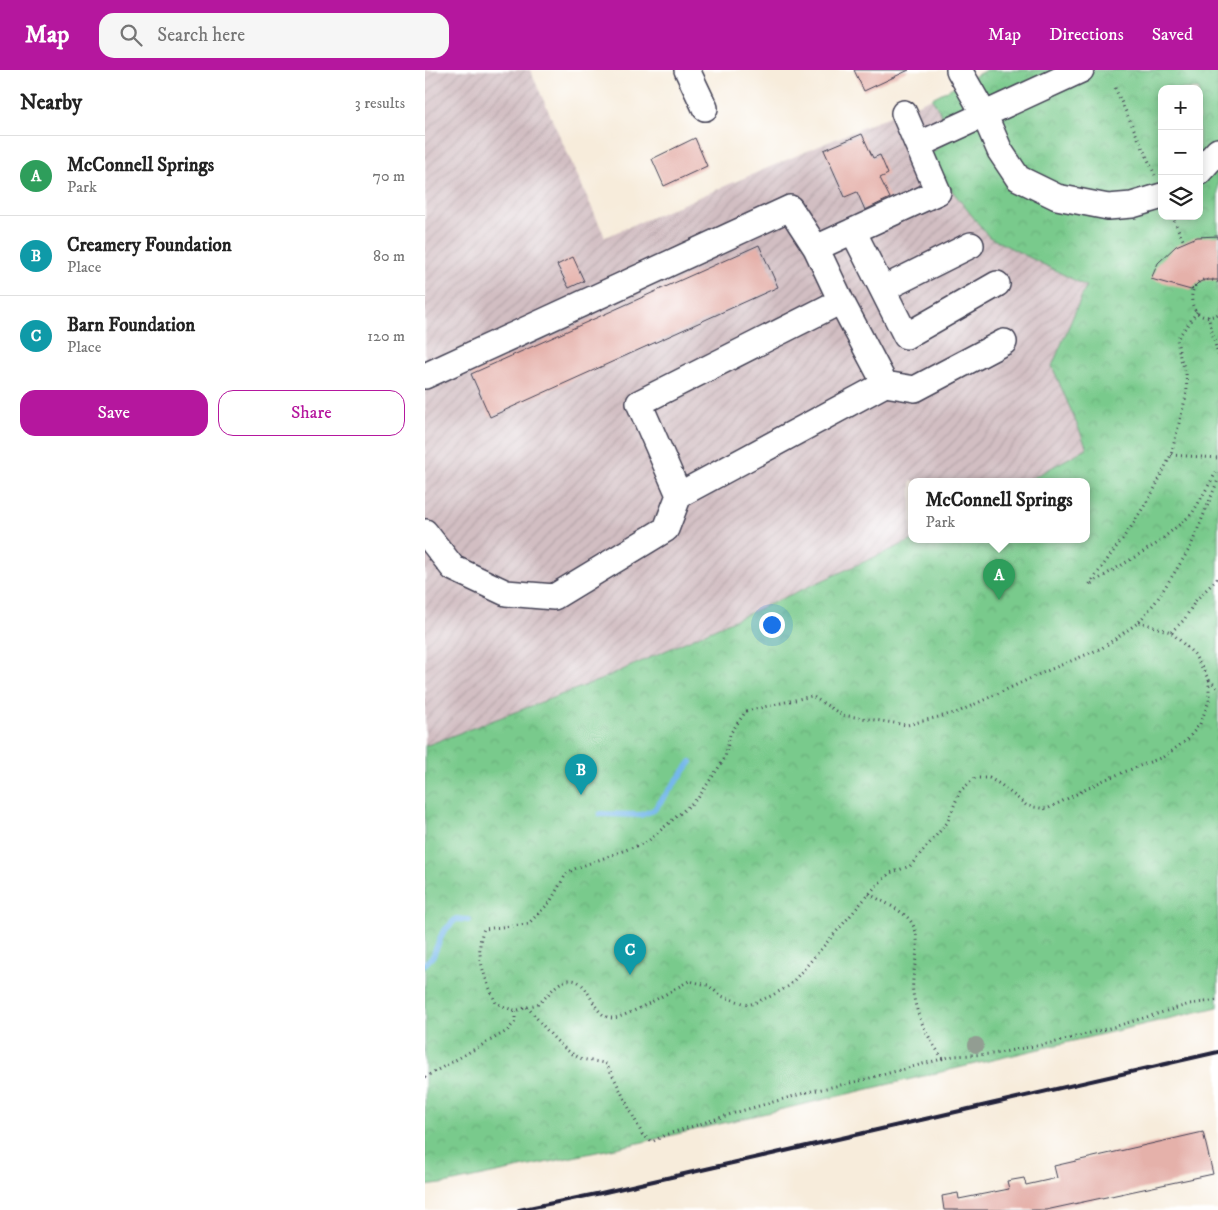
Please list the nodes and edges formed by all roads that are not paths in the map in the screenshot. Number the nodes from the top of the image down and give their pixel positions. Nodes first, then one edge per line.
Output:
1 (687, 70) edge
2 (959, 70) edge
3 (1081, 70) edge
4 (705, 108) dead end
5 (904, 113) dead end
6 (984, 114) junction
7 (918, 144) junction
8 (1218, 151) edge
9 (1203, 168) edge
10 (1158, 190) edge
11 (853, 231) junction
12 (971, 245) dead end
13 (816, 248) junction
14 (997, 284) dead end
15 (883, 289) junction
16 (841, 301) junction
17 (1005, 342) dead end
18 (425, 376) edge
19 (885, 384) junction
20 (679, 495) junction
21 (425, 532) edge

1 - 4 street
2 - 6 street
3 - 6 street
5 - 7 street
6 - 7 street
6 - 10 street
7 - 11 street
8 - 9 street
11 - 13 street
11 - 15 street
12 - 15 street
13 - 16 street
13 - 18 street
14 - 15 street
16 - 19 street
16 - 20 street
17 - 19 street
19 - 20 street
20 - 21 street

